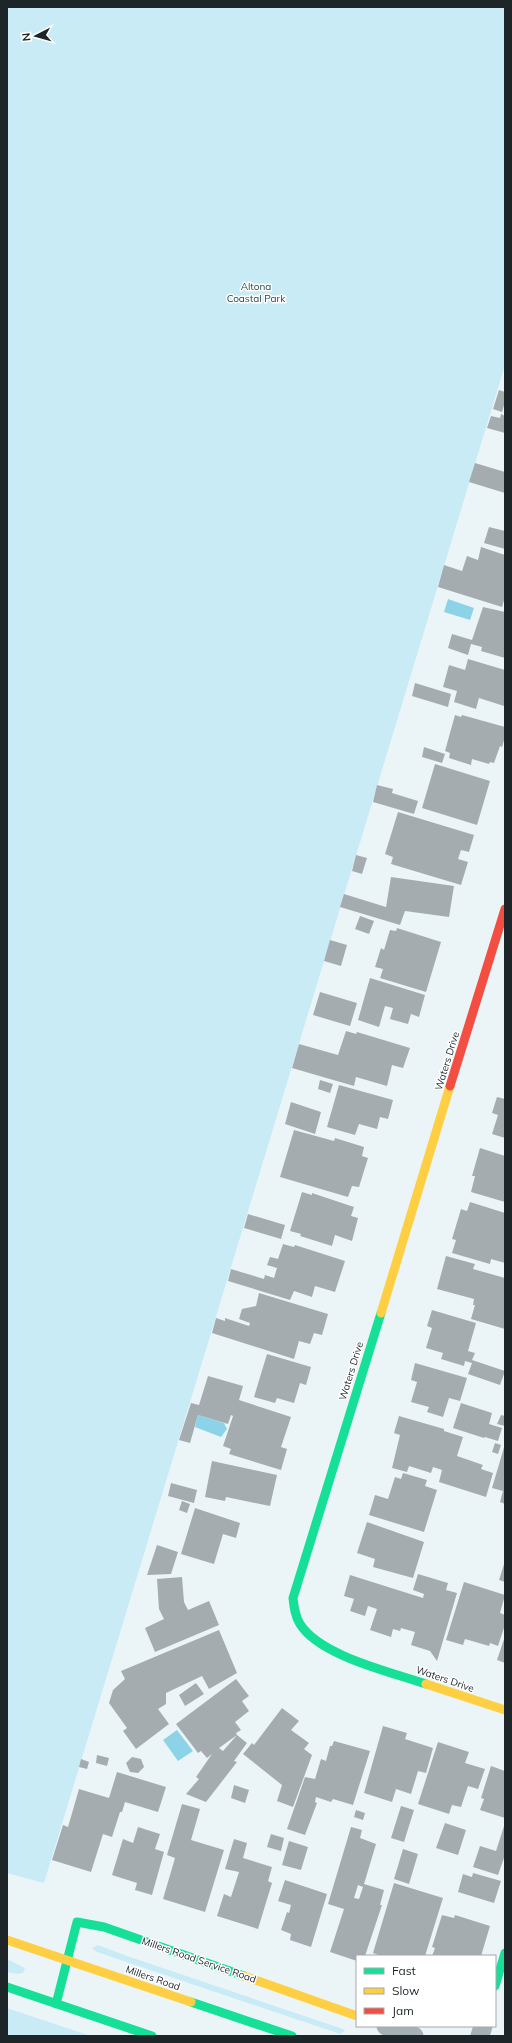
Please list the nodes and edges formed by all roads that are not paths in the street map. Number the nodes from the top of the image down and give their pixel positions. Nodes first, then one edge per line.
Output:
1 (505, 909) edge
2 (505, 1710) edge
3 (7, 1940) edge
4 (505, 1953) edge
5 (68, 1961) junction
6 (496, 1983) edge
7 (7, 1987) edge
8 (56, 2004) junction
9 (356, 2016) edge
10 (389, 2027) edge
11 (152, 2036) edge
12 (292, 2036) edge
13 (414, 2036) edge

1 - 2 street, Waters Drive
3 - 5 street, Millers Road
4 - 6 street
5 - 8 street
5 - 9 street, Millers Road Service Road
5 - 12 street, Millers Road
7 - 8 street
8 - 11 street
10 - 13 street

